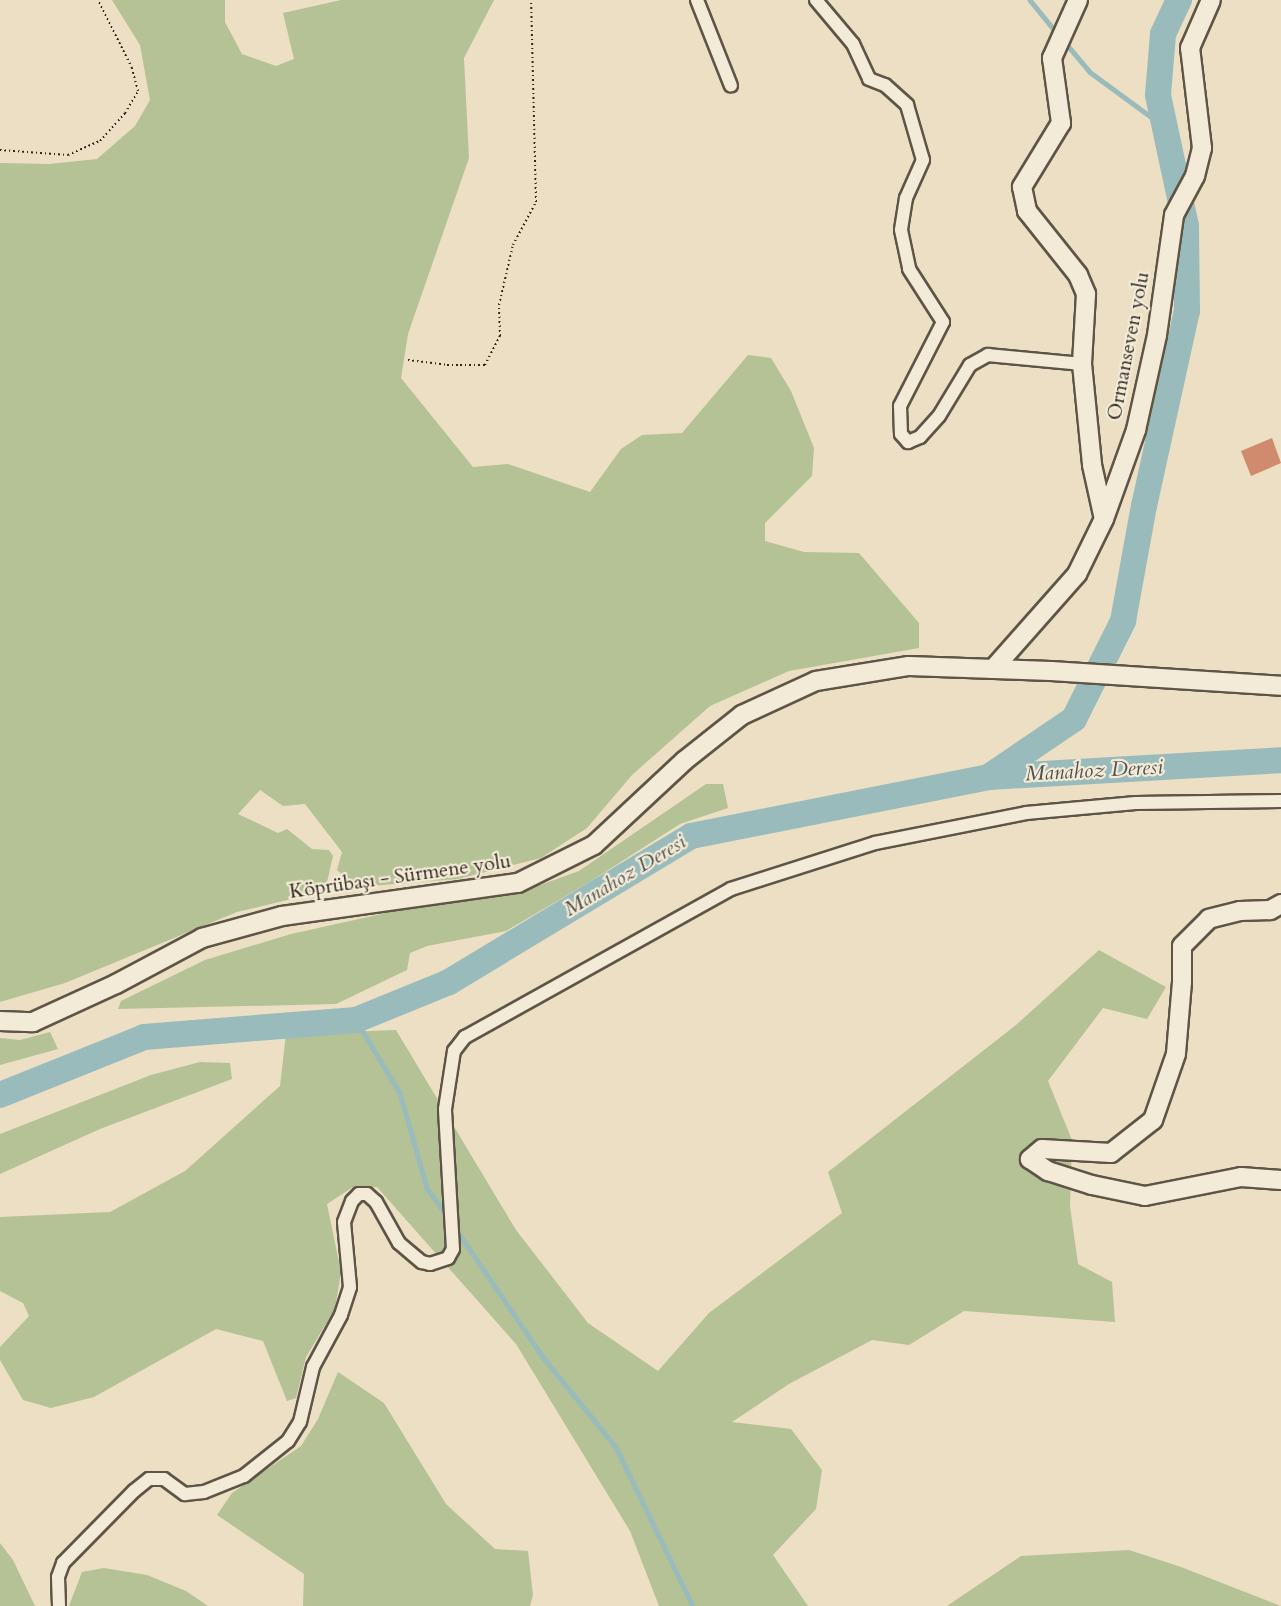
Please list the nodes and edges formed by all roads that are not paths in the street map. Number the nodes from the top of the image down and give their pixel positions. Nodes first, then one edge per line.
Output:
1 (697, 0) edge
2 (816, 0) edge
3 (1078, 0) edge
4 (1211, 0) edge
5 (731, 86) dead end
6 (1082, 364) junction
7 (1104, 519) junction
8 (993, 669) junction
9 (1281, 686) edge
10 (1281, 801) edge
11 (1281, 903) edge
12 (0, 1021) edge
13 (1281, 1180) edge
14 (59, 1606) edge

1 - 5 street
2 - 6 street
3 - 6 main road
4 - 7 main road, Ormanseven yolu
6 - 7 main road
7 - 8 main road, Ormanseven yolu
8 - 9 main road, Köprübaşı - Sürmene yolu
8 - 12 main road, Köprübaşı - Sürmene yolu
10 - 14 street
11 - 13 main road

